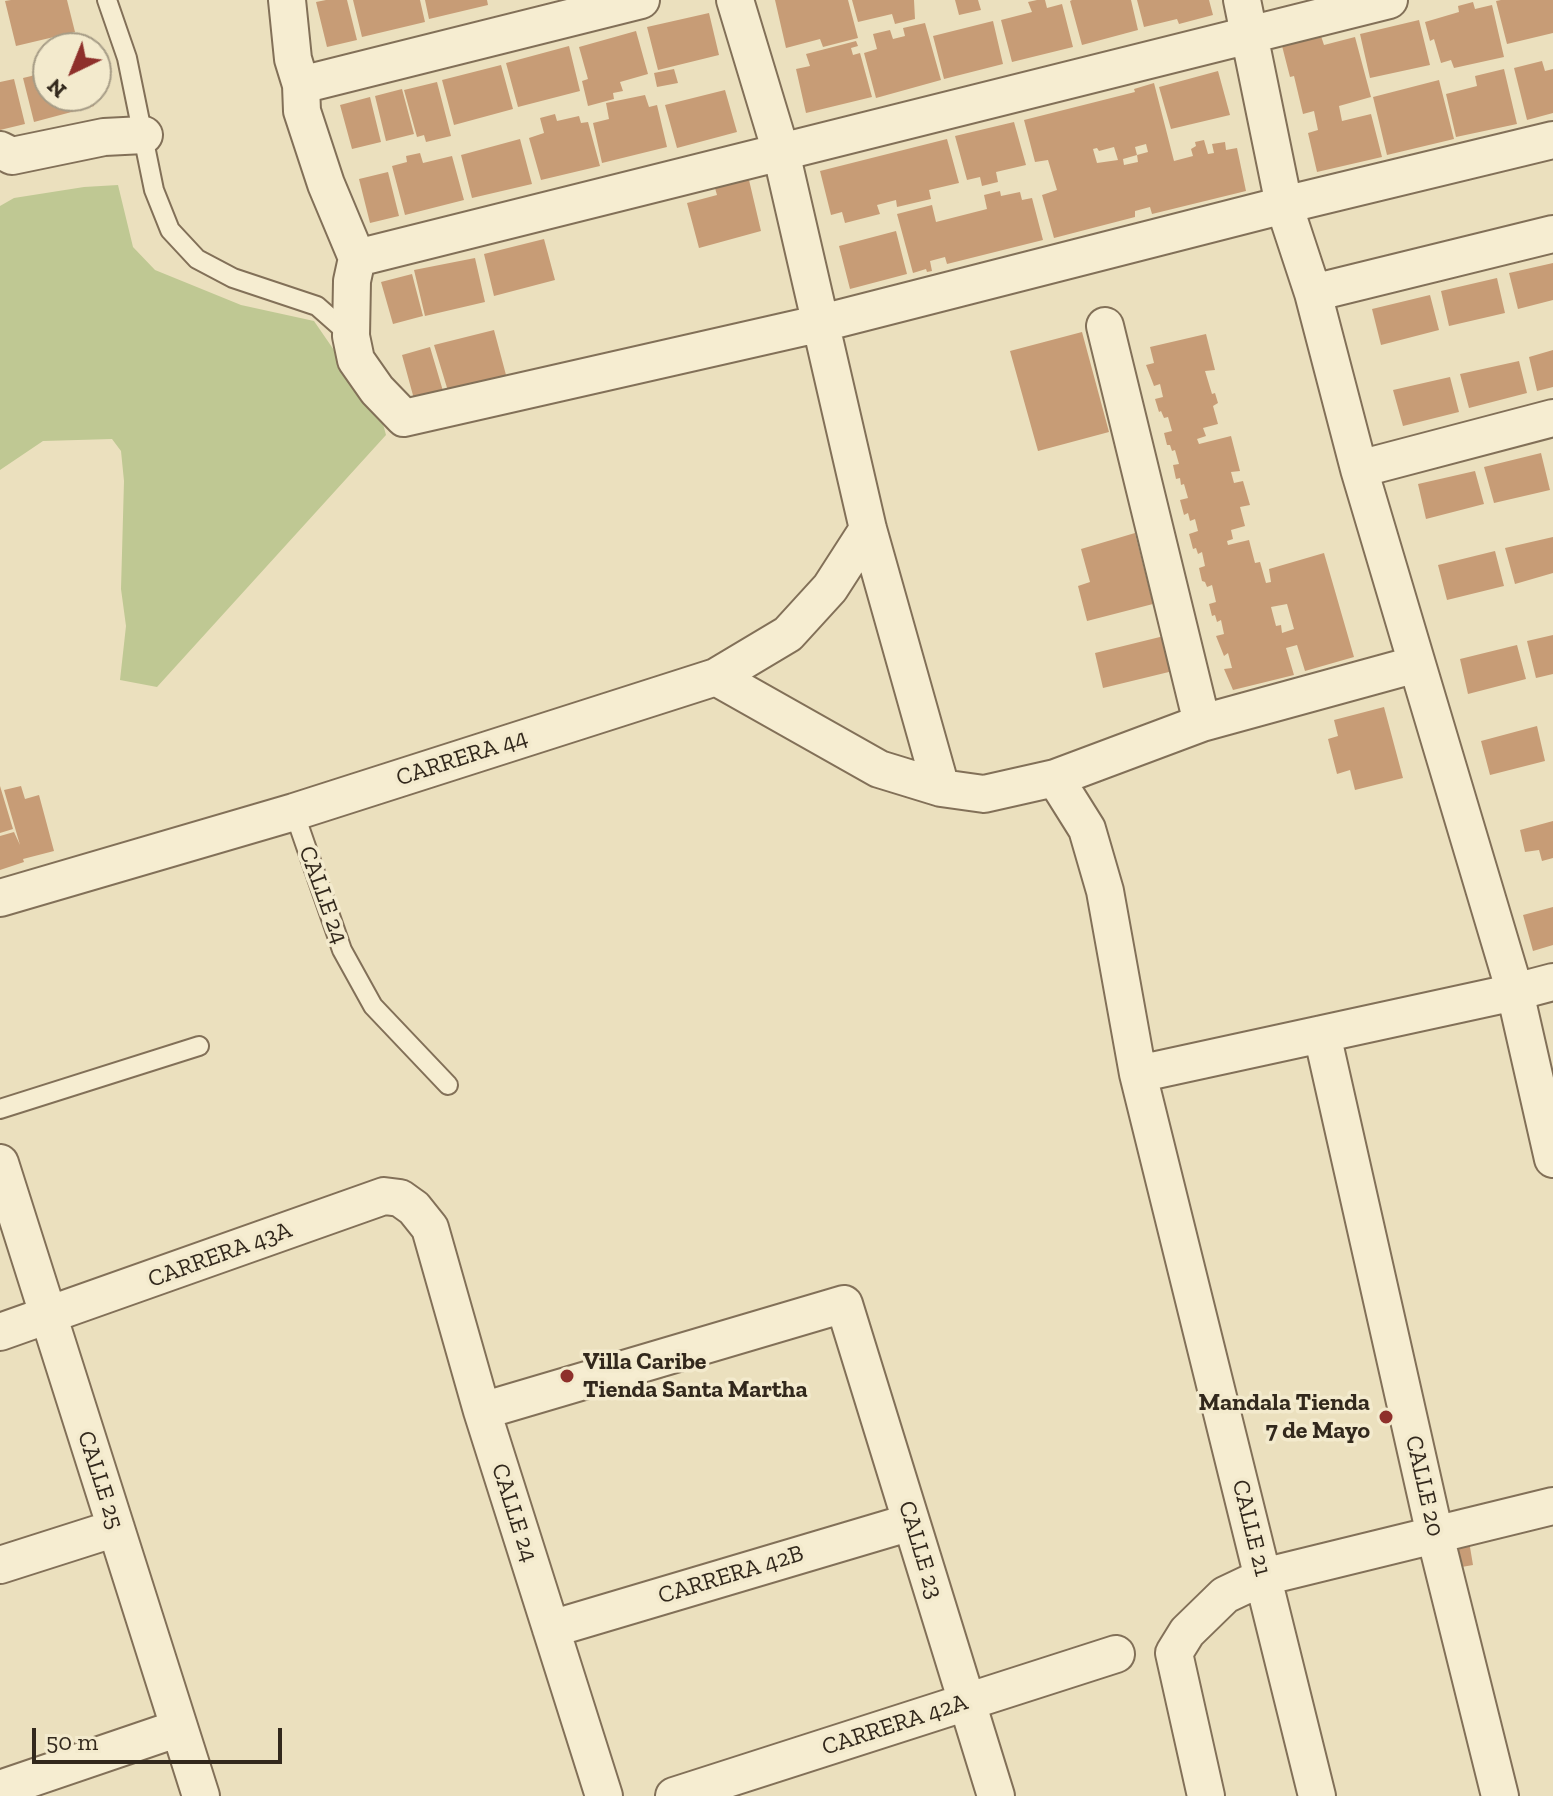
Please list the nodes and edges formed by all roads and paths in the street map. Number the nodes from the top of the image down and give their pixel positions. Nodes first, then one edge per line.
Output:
1 (107, 0) edge
2 (287, 0) edge
3 (641, 0) edge
4 (735, 0) edge
5 (1389, 0) edge
6 (1246, 17) edge
7 (301, 85) junction
8 (144, 135) junction
9 (1553, 140) edge
10 (0, 150) edge
11 (781, 152) junction
12 (1284, 205) junction
13 (1553, 234) edge
14 (357, 258) junction
15 (1313, 293) junction
16 (822, 323) junction
17 (1105, 326) dead end
18 (351, 336) junction
19 (1553, 418) edge
20 (1359, 469) junction
21 (868, 529) junction
22 (1417, 664) junction
23 (716, 677) junction
24 (1202, 723) junction
25 (1055, 778) junction
26 (941, 788) junction
27 (294, 812) junction
28 (0, 898) edge
29 (1553, 982) edge
30 (1515, 992) junction
31 (1322, 1034) junction
32 (199, 1046) dead end
33 (1138, 1074) junction
34 (448, 1085) dead end
35 (0, 1109) edge
36 (1553, 1159) edge
37 (0, 1163) edge
38 (430, 1228) joint
39 (49, 1316) junction
40 (0, 1332) edge
41 (482, 1411) junction
42 (1553, 1506) edge
43 (911, 1522) junction
44 (116, 1528) junction
45 (1435, 1535) junction
46 (0, 1565) edge
47 (1263, 1577) junction
48 (551, 1629) junction
49 (1116, 1654) dead end
50 (967, 1702) junction
51 (179, 1728) junction
52 (0, 1789) edge
53 (201, 1796) edge
54 (604, 1796) edge
55 (674, 1796) edge
56 (996, 1796) edge
57 (1206, 1796) edge
58 (1317, 1796) edge
59 (1500, 1796) edge

1 - 8 lane
2 - 7 street
3 - 7 street
4 - 11 street
5 - 6 street
6 - 11 street
6 - 12 street
7 - 14 street
8 - 10 street
8 - 18 lane
9 - 12 street
11 - 14 street
11 - 16 street
12 - 15 street
12 - 16 street
13 - 15 street
14 - 18 street
15 - 20 street
16 - 18 street
16 - 21 street
17 - 24 street
19 - 20 street
20 - 22 street
21 - 23 street, CARRERA 44
21 - 26 street
22 - 24 street
22 - 30 street
23 - 26 street
23 - 27 street, CARRERA 44
24 - 25 street
25 - 26 street
25 - 33 street, CALLE 21
27 - 28 street, CARRERA 44
27 - 34 lane, CALLE 24
29 - 30 street
30 - 31 street
30 - 36 street
31 - 33 street
31 - 45 street, CALLE 20
32 - 35 lane
33 - 47 street, CALLE 21
37 - 39 street, CALLE 25
38 - 39 street, CARRERA 43A
38 - 41 street, CALLE 24
39 - 40 street, CARRERA 43A
39 - 44 street, CALLE 25
41 - 43 street, CALLE 23
41 - 48 street, CALLE 24
42 - 45 street
43 - 48 street, CARRERA 42B
43 - 50 street, CALLE 23
44 - 46 street
44 - 51 street, CALLE 25
45 - 47 street
45 - 59 street, CALLE 20
47 - 57 street
47 - 58 street, CALLE 21
48 - 54 street, CALLE 24
49 - 50 street, CARRERA 42A
50 - 55 street, CARRERA 42A
50 - 56 street, CALLE 23
51 - 52 street
51 - 53 street, CALLE 25

